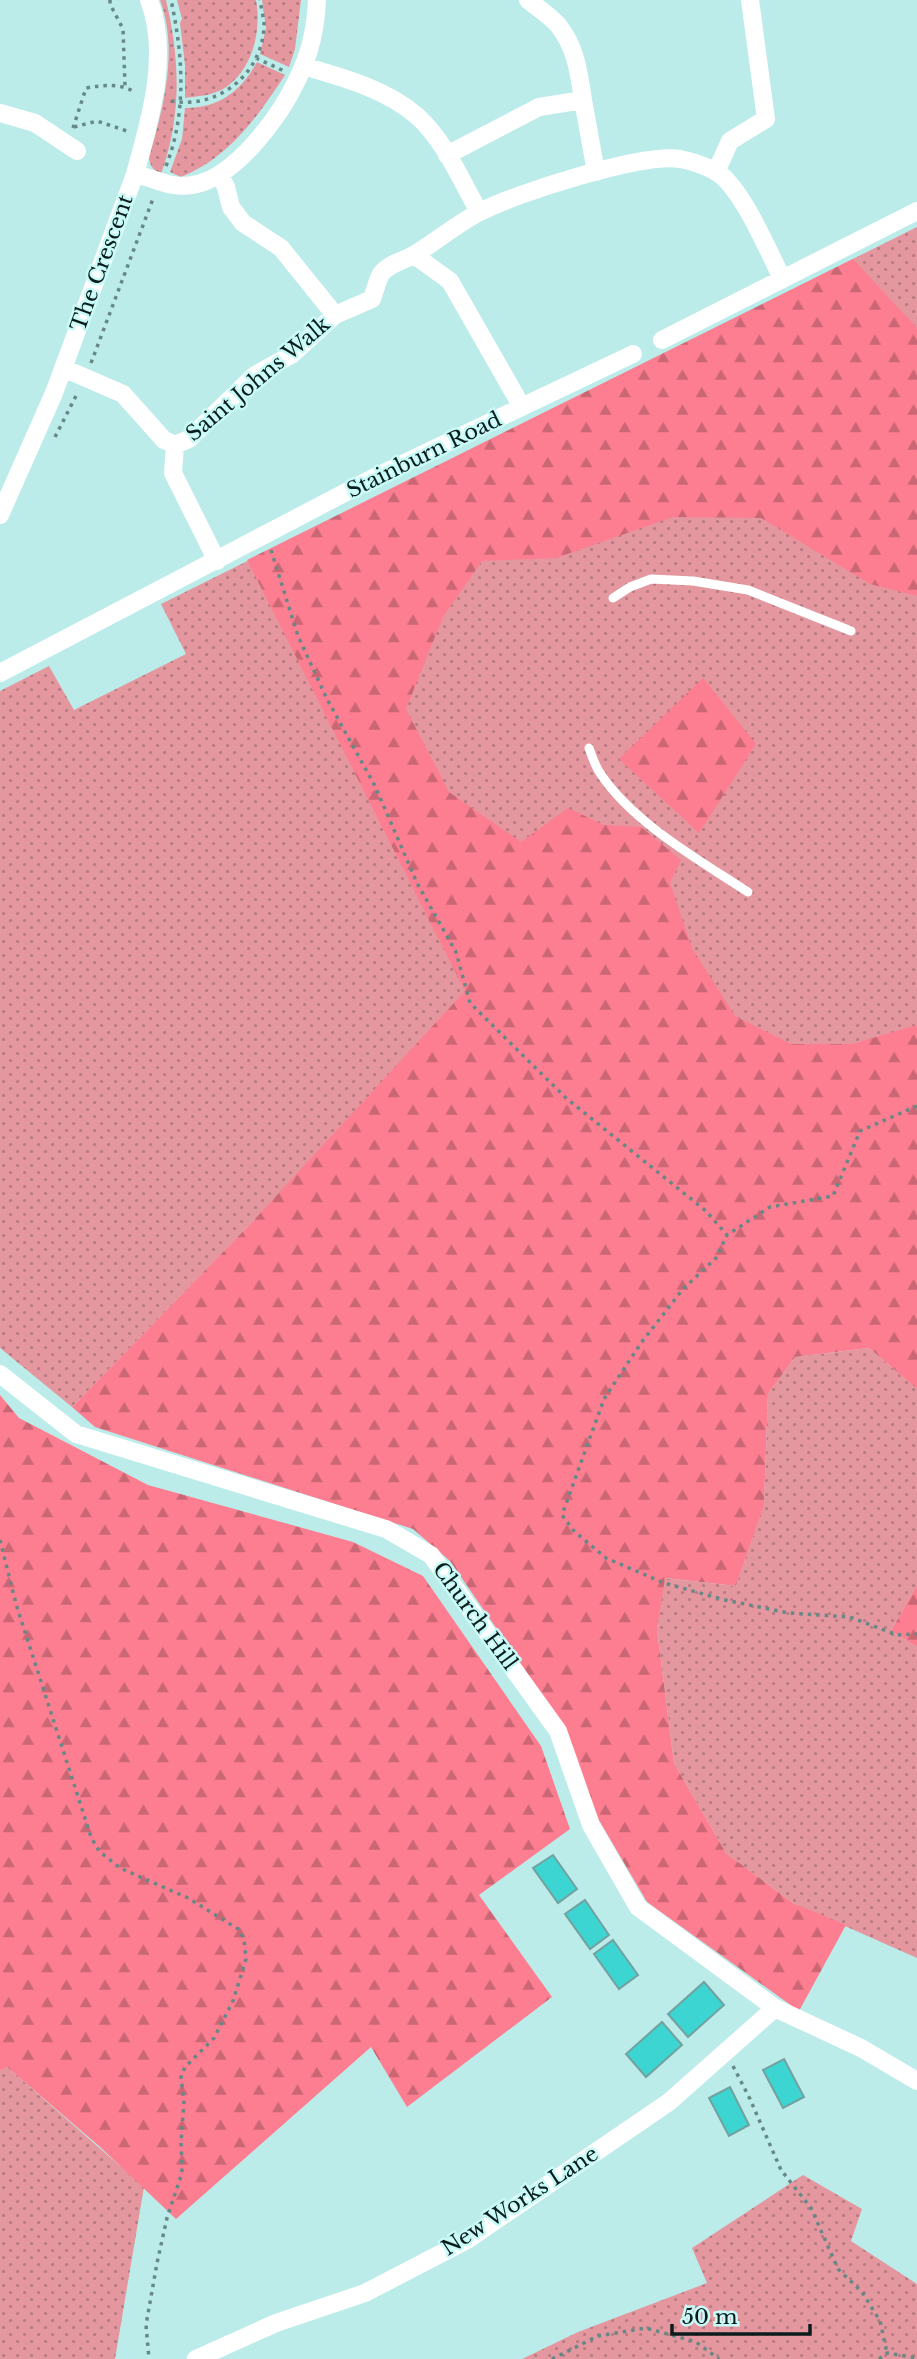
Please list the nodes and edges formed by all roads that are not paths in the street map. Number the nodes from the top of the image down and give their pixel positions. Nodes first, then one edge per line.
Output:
1 (149, 0) edge
2 (317, 0) edge
3 (528, 0) edge
4 (750, 0) edge
5 (295, 69) junction
6 (583, 100) junction
7 (0, 113) edge
8 (77, 151) dead end
9 (447, 155) junction
10 (596, 172) junction
11 (716, 172) junction
12 (135, 174) junction
13 (220, 175) junction
14 (917, 211) edge
15 (479, 212) junction
16 (414, 256) junction
17 (782, 278) junction
18 (335, 315) junction
19 (662, 340) dead end
20 (633, 354) dead end
21 (63, 368) junction
22 (522, 407) junction
23 (175, 445) junction
24 (0, 515) edge
25 (216, 561) junction
26 (613, 598) dead end
27 (851, 631) dead end
28 (0, 673) edge
29 (589, 748) dead end
30 (748, 892) dead end
31 (0, 1374) edge
32 (775, 2008) junction
33 (917, 2081) edge
34 (196, 2359) edge

1 - 12 street, The Crescent
2 - 5 street
3 - 6 street
4 - 11 street
5 - 9 street
5 - 13 street
6 - 9 street
6 - 10 street
7 - 8 street
9 - 15 street
10 - 11 street, Saint Johns Walk
10 - 15 street, Saint Johns Walk
11 - 17 street, Saint Johns Walk
12 - 13 street
12 - 21 street, The Crescent
13 - 18 street
14 - 17 street
15 - 16 street, Saint Johns Walk
16 - 18 street, Saint Johns Walk
16 - 22 street
17 - 19 street
18 - 23 street, Saint Johns Walk
20 - 22 street, Stainburn Road
21 - 23 street, Saint Johns Walk
21 - 24 street, The Crescent
22 - 25 street, Stainburn Road
23 - 25 street
25 - 28 street, Stainburn Road
26 - 27 lane
29 - 30 lane
31 - 32 street, Church Hill
32 - 33 street, Church Hill
32 - 34 street, New Works Lane

